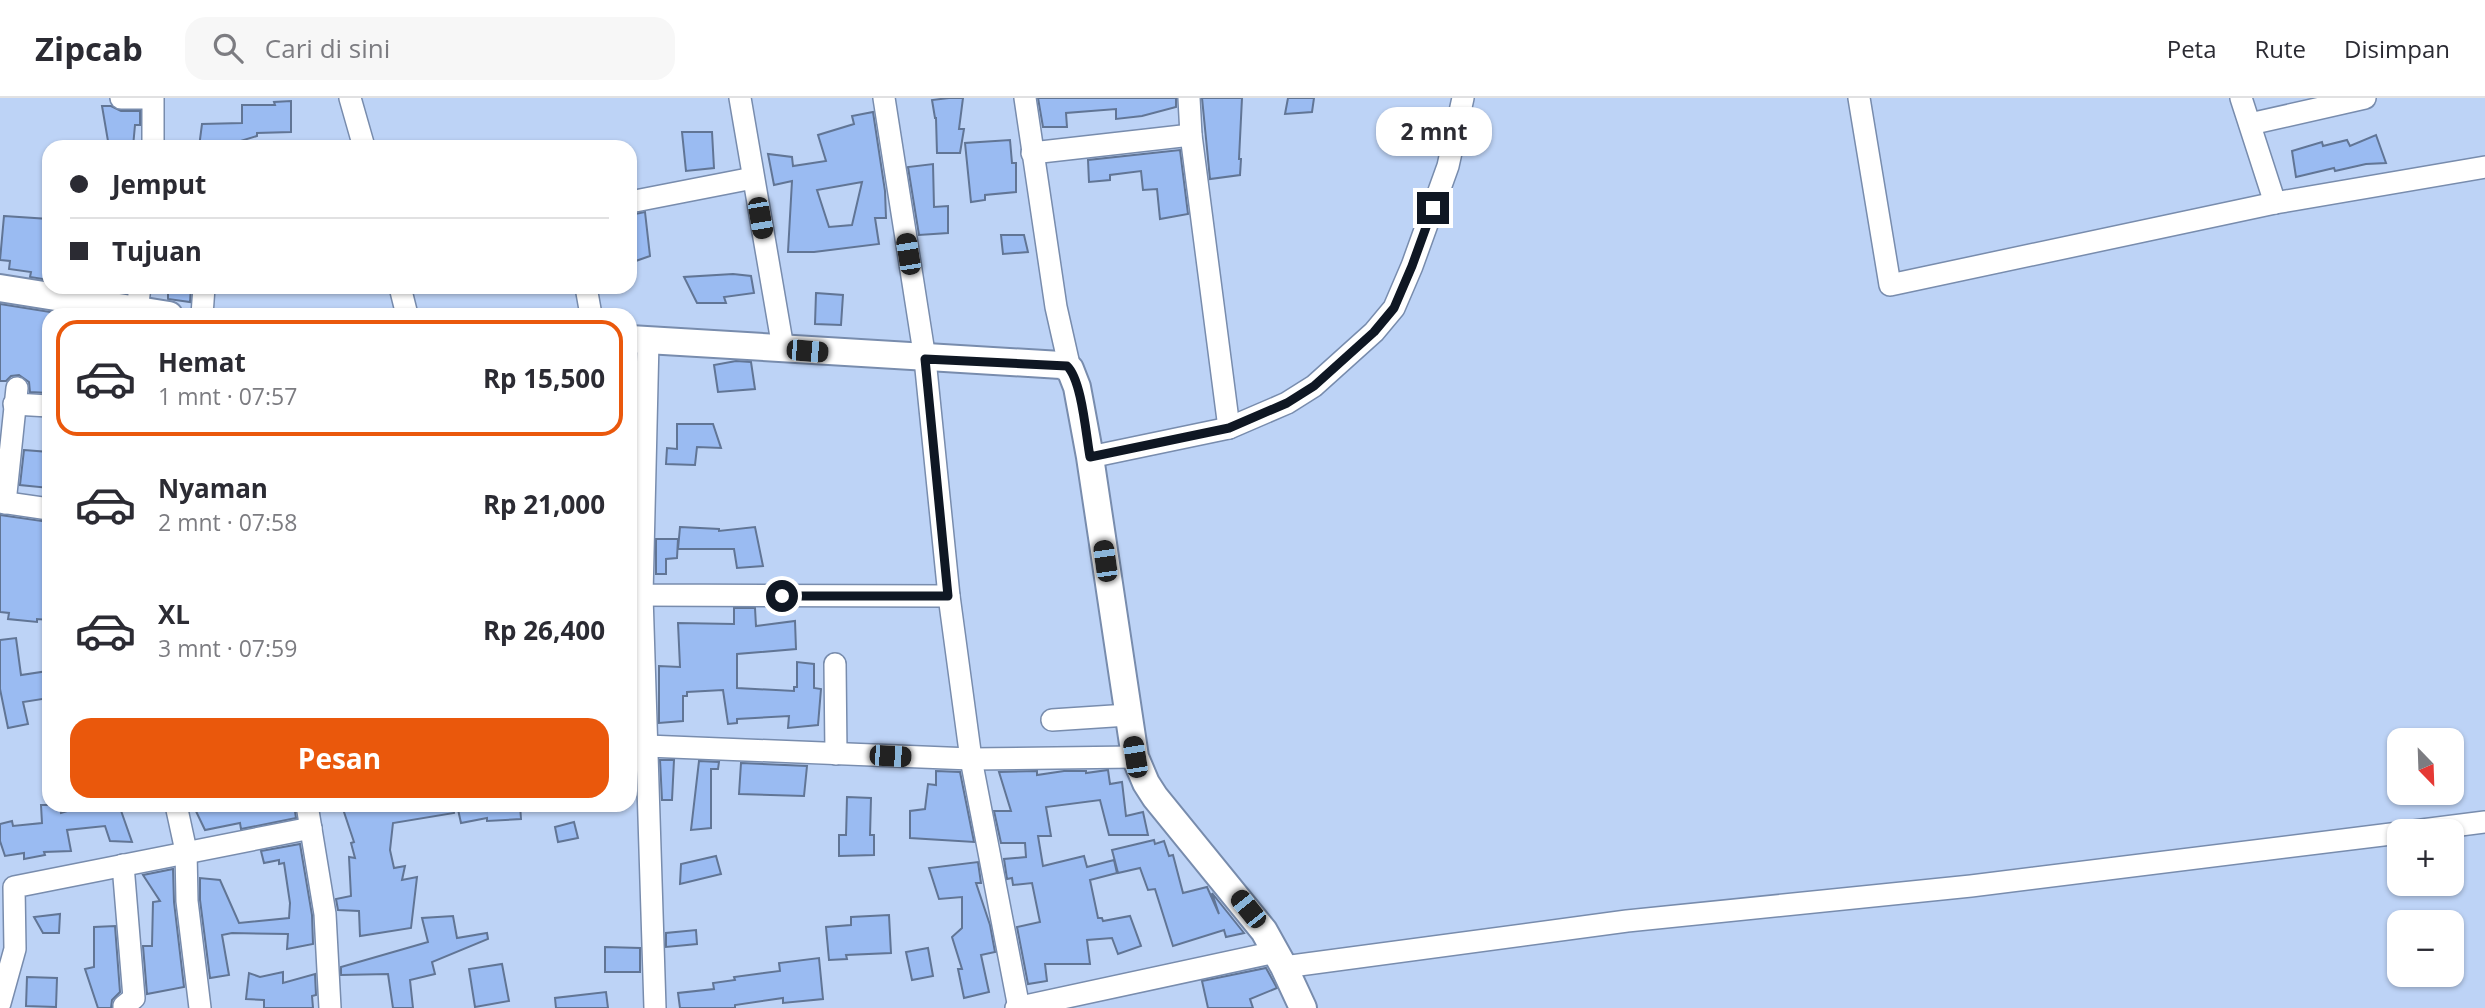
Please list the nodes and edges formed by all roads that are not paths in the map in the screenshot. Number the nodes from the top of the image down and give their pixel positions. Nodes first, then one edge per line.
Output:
1 (121, 98) edge
2 (145, 98) edge
3 (153, 98) edge
4 (350, 98) edge
5 (740, 98) edge
6 (884, 98) edge
7 (1025, 98) edge
8 (1189, 98) edge
9 (1463, 98) edge
10 (1859, 98) edge
11 (2241, 98) edge
12 (2365, 98) edge
13 (2250, 124) junction
14 (1191, 135) junction
15 (153, 140) edge
16 (362, 140) edge
17 (1032, 153) junction
18 (2485, 167) edge
19 (753, 178) junction
20 (637, 201) edge
21 (2275, 203) junction
22 (0, 288) edge
23 (139, 299) edge
24 (93, 308) edge
25 (102, 308) edge
26 (156, 308) edge
27 (639, 340) edge
28 (783, 348) junction
29 (925, 359) junction
30 (1070, 369) junction
31 (42, 405) edge
32 (1229, 428) junction
33 (1090, 457) junction
34 (638, 461) edge
35 (3, 503) edge
36 (42, 508) edge
37 (637, 528) edge
38 (637, 594) edge
39 (948, 596) junction
40 (637, 652) edge
41 (835, 664) dead end
42 (638, 710) edge
43 (1128, 715) junction
44 (1052, 719) dead end
45 (648, 746) junction
46 (836, 754) junction
47 (1135, 757) junction
48 (971, 759) junction
49 (178, 812) edge
50 (308, 812) edge
51 (2485, 822) edge
52 (2464, 825) edge
53 (311, 828) junction
54 (2387, 834) edge
55 (186, 851) junction
56 (123, 864) junction
57 (7, 882) edge
58 (1280, 960) junction
59 (0, 1003) edge
60 (124, 1008) edge
61 (200, 1008) edge
62 (330, 1008) edge
63 (655, 1008) edge
64 (1018, 1008) edge
65 (1303, 1008) edge

1 - 2 street
3 - 15 street
4 - 16 street
5 - 19 street
6 - 29 street
7 - 17 street
8 - 14 street
9 - 32 street
10 - 21 street
11 - 13 street
12 - 13 street
13 - 21 street
14 - 17 street
14 - 32 street
17 - 30 street
18 - 21 street
19 - 20 street
19 - 28 street
22 - 24 street
23 - 25 street
23 - 26 street
27 - 28 street
27 - 34 street
28 - 29 street
29 - 30 street
29 - 39 street
30 - 33 street
31 - 35 street
32 - 33 street
33 - 43 street
34 - 37 street
35 - 36 street
38 - 39 street
39 - 48 street
40 - 42 street
41 - 46 street
42 - 45 street
43 - 44 street
43 - 47 street
45 - 46 street
45 - 63 street
46 - 48 street
47 - 48 street
47 - 58 street
48 - 64 street
49 - 55 street
50 - 53 street
51 - 52 street
53 - 55 street
53 - 62 street
54 - 58 street
55 - 56 street
55 - 61 street
56 - 57 street
56 - 60 street
57 - 59 street
58 - 64 street
58 - 65 street

